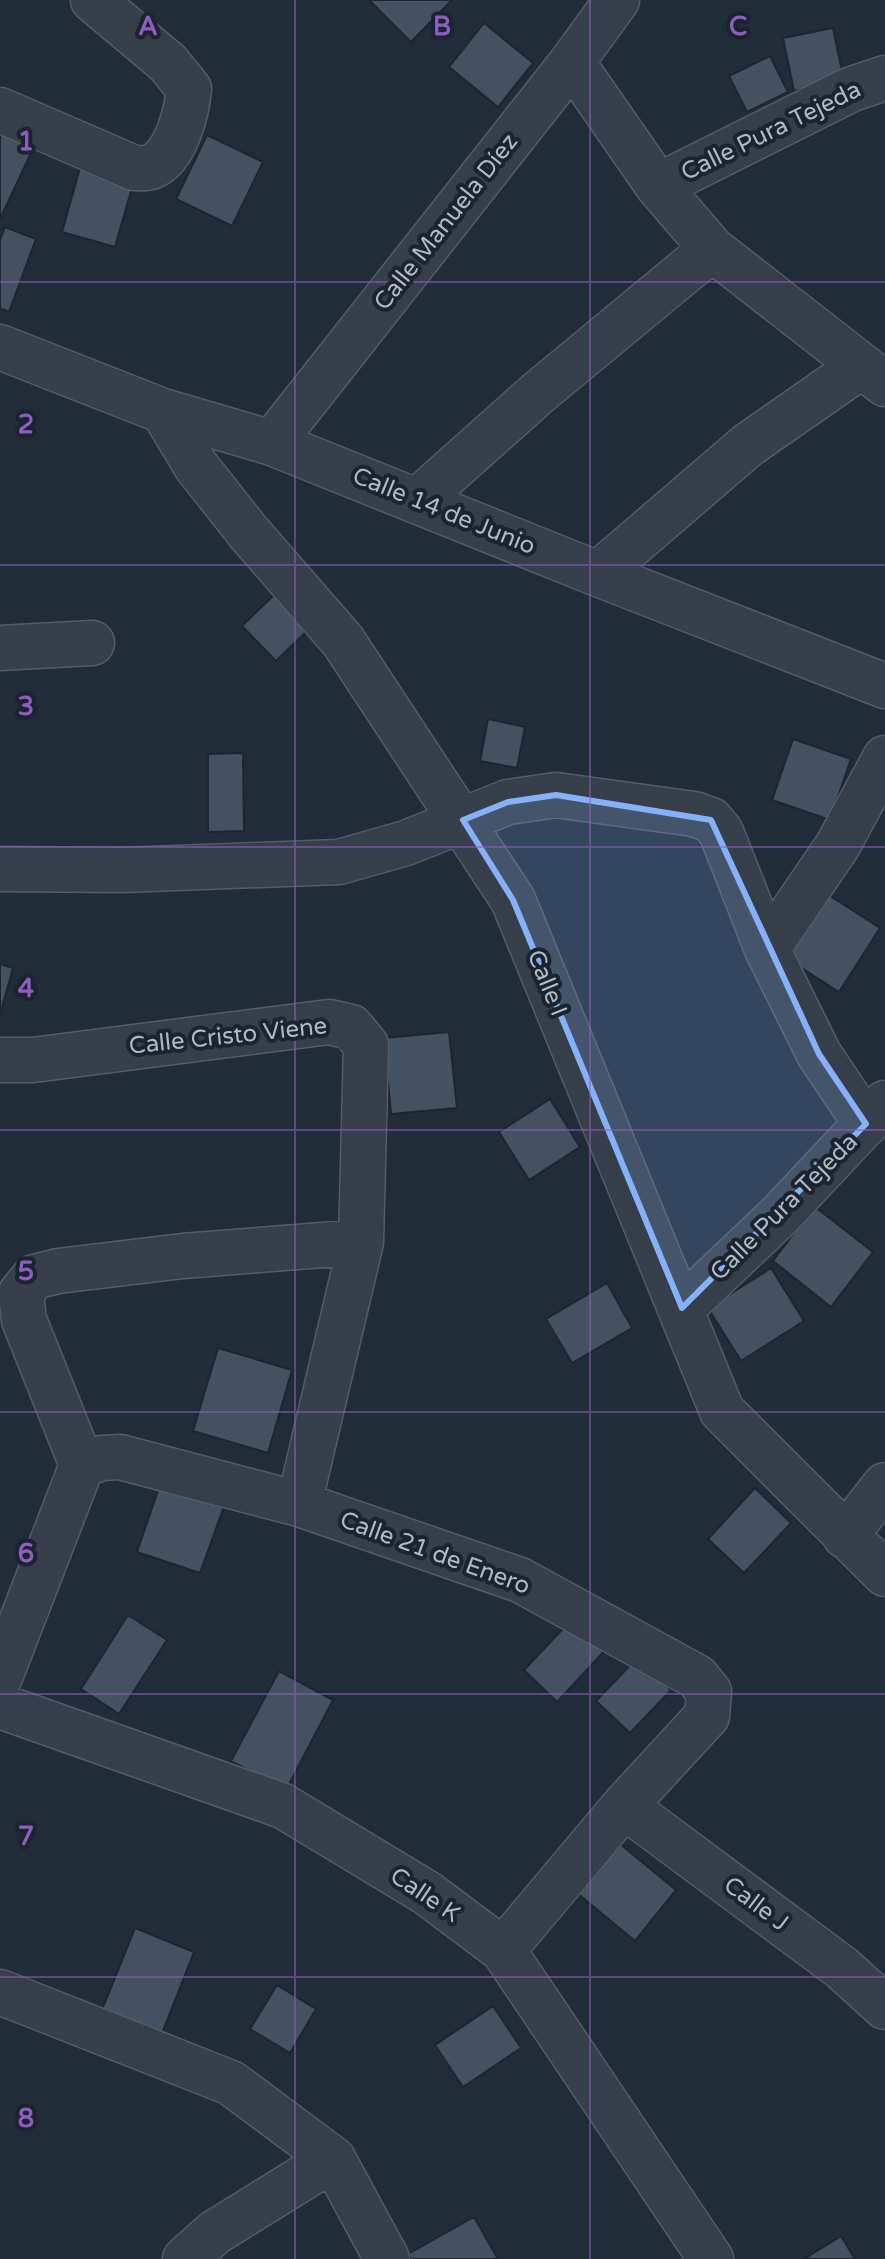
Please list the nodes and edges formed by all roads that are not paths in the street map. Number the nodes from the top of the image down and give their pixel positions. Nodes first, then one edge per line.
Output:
1 (93, 0) edge
2 (617, 0) edge
3 (572, 62) junction
4 (885, 78) edge
5 (0, 110) edge
6 (658, 186) junction
7 (712, 249) junction
8 (0, 347) edge
9 (872, 376) edge
10 (163, 411) junction
11 (272, 443) junction
12 (418, 500) junction
13 (598, 574) junction
14 (92, 643) dead end
15 (0, 648) edge
16 (885, 686) edge
17 (885, 758) edge
18 (463, 820) junction
19 (0, 869) edge
20 (767, 949) junction
21 (0, 1060) edge
22 (880, 1111) edge
23 (361, 1242) junction
24 (682, 1308) junction
25 (82, 1465) junction
26 (885, 1485) edge
27 (299, 1504) junction
28 (845, 1536) junction
29 (885, 1574) edge
30 (0, 1677) edge
31 (0, 1706) edge
32 (624, 1806) junction
33 (503, 1950) junction
34 (0, 1992) edge
35 (885, 2007) edge
36 (333, 2159) junction
37 (185, 2259) edge
38 (387, 2259) edge
39 (711, 2259) edge

1 - 5 street
2 - 3 street, Calle Manuela Díez
3 - 6 street
3 - 11 street, Calle Manuela Díez
4 - 6 street, Calle Pura Tejeda
6 - 7 street
7 - 9 street
7 - 12 street
8 - 10 street, Calle 14 de Junio
9 - 13 street
10 - 11 street, Calle 14 de Junio
10 - 18 street, Calle I
11 - 12 street, Calle 14 de Junio
12 - 13 street, Calle 14 de Junio
13 - 16 street, Calle 14 de Junio
14 - 15 street
17 - 20 street
18 - 19 street
18 - 20 street
18 - 24 street, Calle I
20 - 22 street
21 - 23 street, Calle Cristo Viene
22 - 24 street, Calle Pura Tejeda
23 - 25 street
23 - 27 street, Calle Cristo Viene
24 - 28 street, Calle I
25 - 27 street, Calle 21 de Enero
25 - 30 street
26 - 28 street
27 - 32 street, Calle 21 de Enero
28 - 29 street, Calle I
31 - 33 street, Calle K
32 - 33 street, Calle 21 de Enero
32 - 35 street, Calle J
33 - 39 street, Calle K
34 - 36 street
36 - 37 street
36 - 38 street

